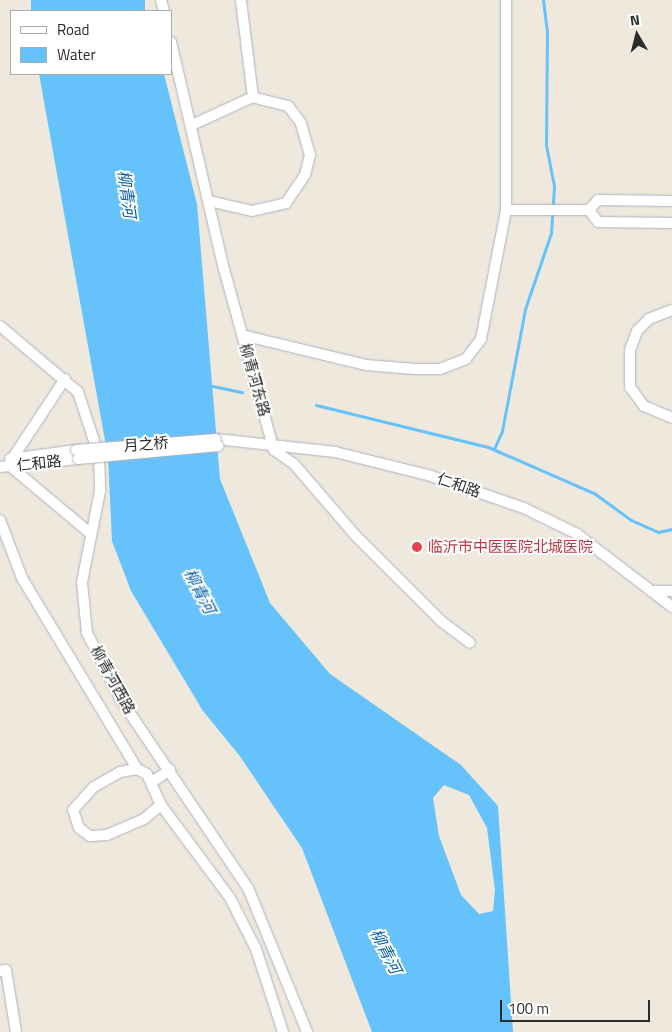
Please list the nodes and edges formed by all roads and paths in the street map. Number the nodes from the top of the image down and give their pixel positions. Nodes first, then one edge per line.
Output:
1 (241, 0) edge
2 (506, 0) edge
3 (172, 46) edge
4 (253, 97) junction
5 (192, 125) junction
6 (672, 200) edge
7 (209, 201) junction
8 (506, 210) junction
9 (589, 210) junction
10 (672, 223) edge
11 (672, 310) edge
12 (0, 326) edge
13 (242, 335) junction
14 (65, 378) junction
15 (672, 418) edge
16 (217, 442) joint
17 (274, 448) junction
18 (77, 454) joint
19 (0, 460) edge
20 (7, 464) edge
21 (0, 520) edge
22 (91, 534) junction
23 (652, 591) junction
24 (672, 591) edge
25 (672, 607) edge
26 (672, 613) edge
27 (470, 643) dead end
28 (137, 769) junction
29 (170, 770) junction
30 (152, 782) junction
31 (161, 804) junction
32 (0, 970) edge
33 (16, 1032) edge
34 (284, 1032) edge
35 (306, 1032) edge

1 - 4 street
2 - 8 street
3 - 5 street, 柳青河东路
4 - 5 street
4 - 7 street
5 - 7 street, 柳青河东路
6 - 9 street
7 - 13 street, 柳青河东路
8 - 9 street
8 - 13 street
9 - 10 street
11 - 15 street
12 - 14 street, 柳青河西路
13 - 17 street, 柳青河东路
14 - 20 street
14 - 22 street, 柳青河西路
16 - 17 street, 仁和路
16 - 18 street, 月之桥, bridge
17 - 23 street, 仁和路
17 - 26 street, 仁和路
17 - 27 street
18 - 20 street, 仁和路
19 - 20 street, 仁和路
20 - 22 street
21 - 28 street
22 - 29 street, 柳青河西路
23 - 24 street
23 - 25 street, 仁和路
28 - 30 street
28 - 31 street
29 - 30 street
29 - 35 street, 柳青河西路
30 - 31 street
31 - 34 street
32 - 33 street

